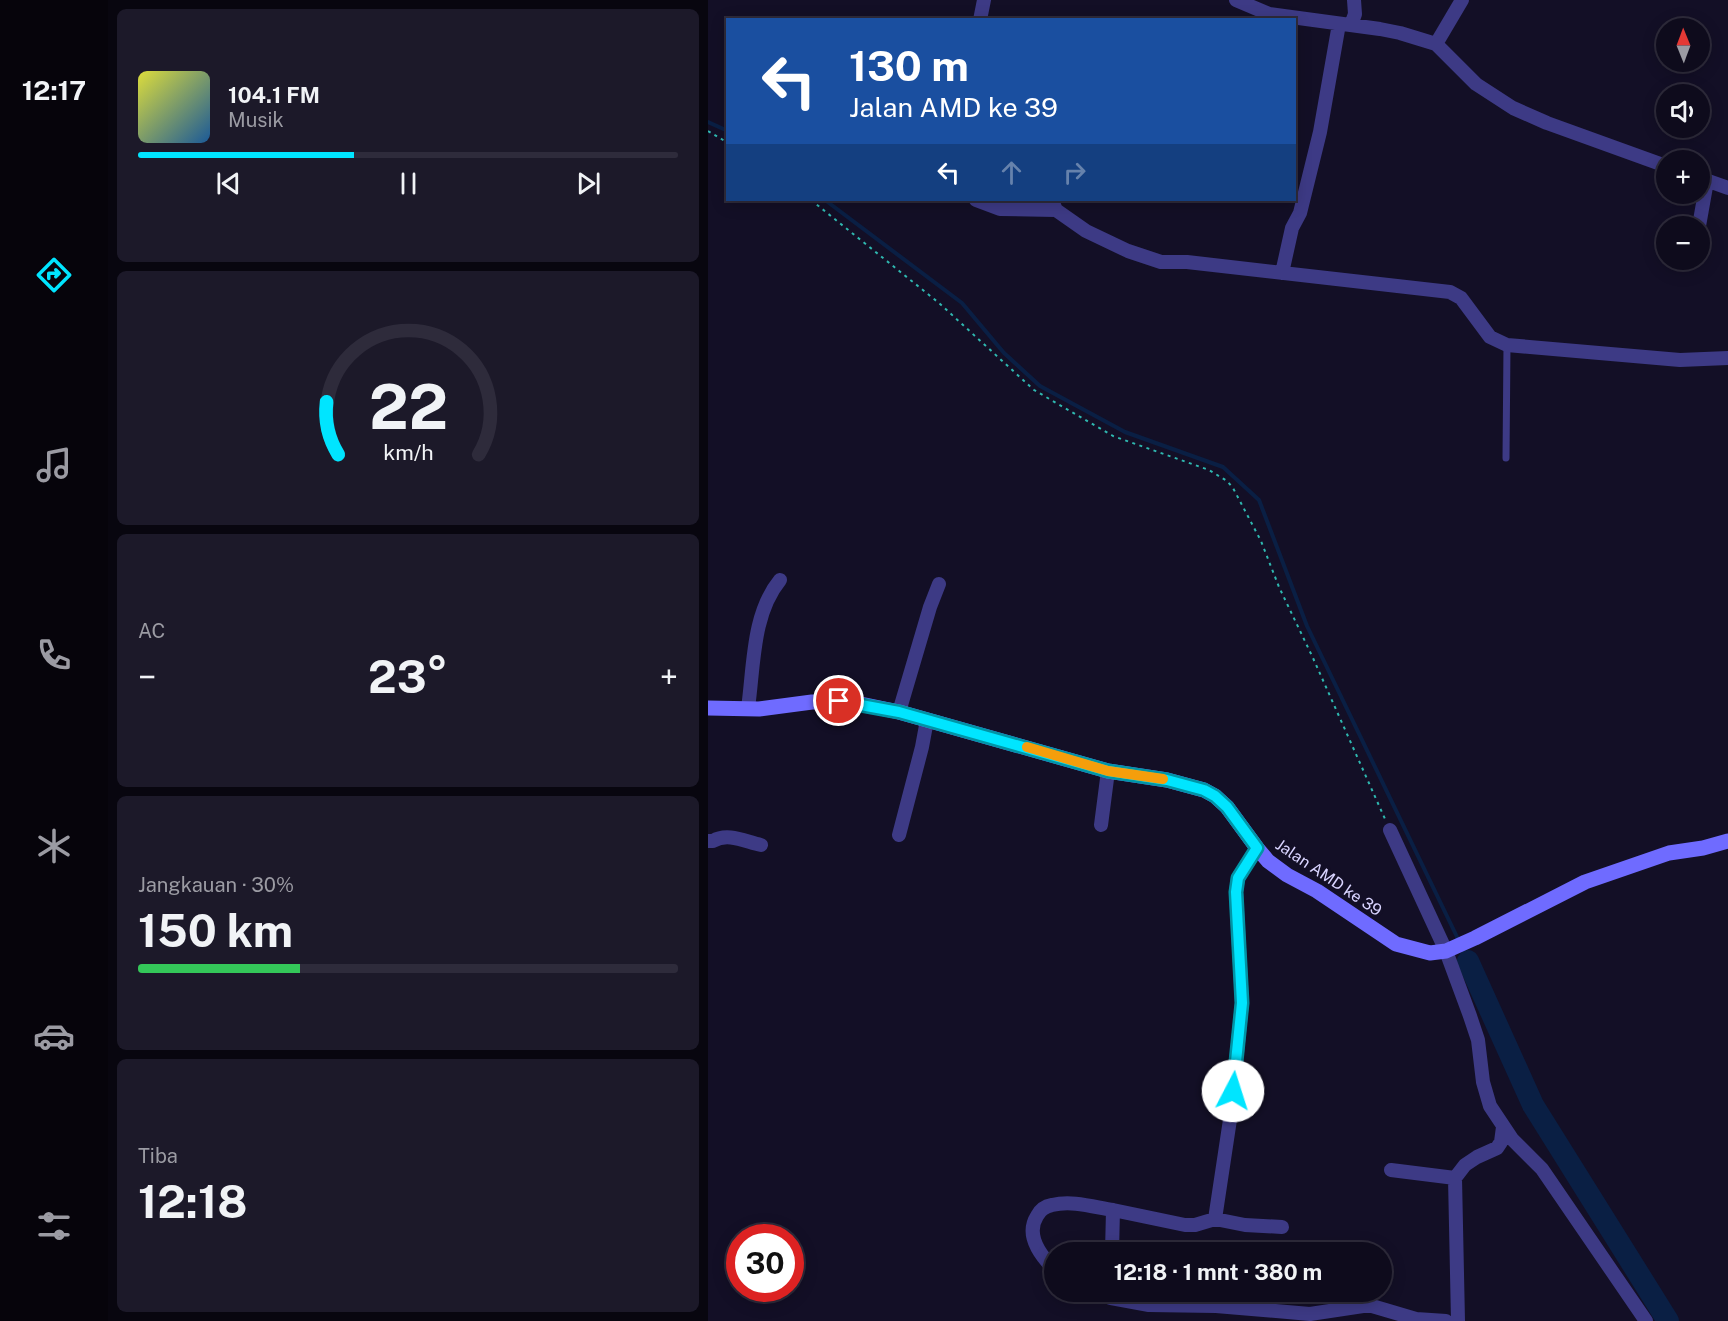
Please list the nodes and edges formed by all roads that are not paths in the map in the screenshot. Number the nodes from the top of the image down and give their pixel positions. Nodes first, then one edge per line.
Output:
1 (984, 0) edge
2 (1236, 0) edge
3 (1354, 0) edge
4 (1462, 0) edge
5 (980, 18) edge
6 (1345, 24) junction
7 (1436, 44) junction
8 (1656, 162) edge
9 (1710, 182) edge
10 (1728, 188) edge
11 (979, 201) edge
12 (1054, 205) edge
13 (1281, 273) junction
14 (1507, 345) junction
15 (1728, 358) edge
16 (1506, 458) dead end
17 (780, 580) dead end
18 (939, 584) dead end
19 (708, 708) edge
20 (748, 708) junction
21 (899, 712) junction
22 (927, 720) junction
23 (1108, 771) junction
24 (1101, 825) dead end
25 (1390, 830) road end
26 (899, 835) dead end
27 (708, 841) edge
28 (1728, 842) edge
29 (761, 845) dead end
30 (1257, 848) junction
31 (1446, 951) junction
32 (1503, 1127) junction
33 (1391, 1170) dead end
34 (1455, 1178) junction
35 (1113, 1210) junction
36 (1215, 1219) junction
37 (1282, 1227) dead end
38 (1112, 1242) edge
39 (1044, 1257) edge
40 (1138, 1302) edge
41 (1446, 1321) edge
42 (1458, 1321) edge
43 (1646, 1321) edge

1 - 5 street
2 - 6 street
3 - 6 street
4 - 7 street
6 - 7 street
6 - 13 street
7 - 8 street
9 - 10 street
11 - 12 street
12 - 13 street
13 - 14 street
14 - 15 street
14 - 16 lane
17 - 20 street
18 - 21 street
19 - 20 street, Jalan AMD ke 39
20 - 21 street, Jalan AMD ke 39
21 - 22 street, Jalan AMD ke 39
22 - 23 street, Jalan AMD ke 39
22 - 26 street
23 - 24 street
23 - 30 street, Jalan AMD ke 39
25 - 31 street
27 - 29 street
28 - 31 street, Jalan AMD ke 39
30 - 31 street, Jalan AMD ke 39
30 - 36 street
31 - 32 street
32 - 34 street
32 - 43 street
33 - 34 street
34 - 42 street
35 - 36 street
35 - 38 street
35 - 39 street
36 - 37 street
40 - 41 street

